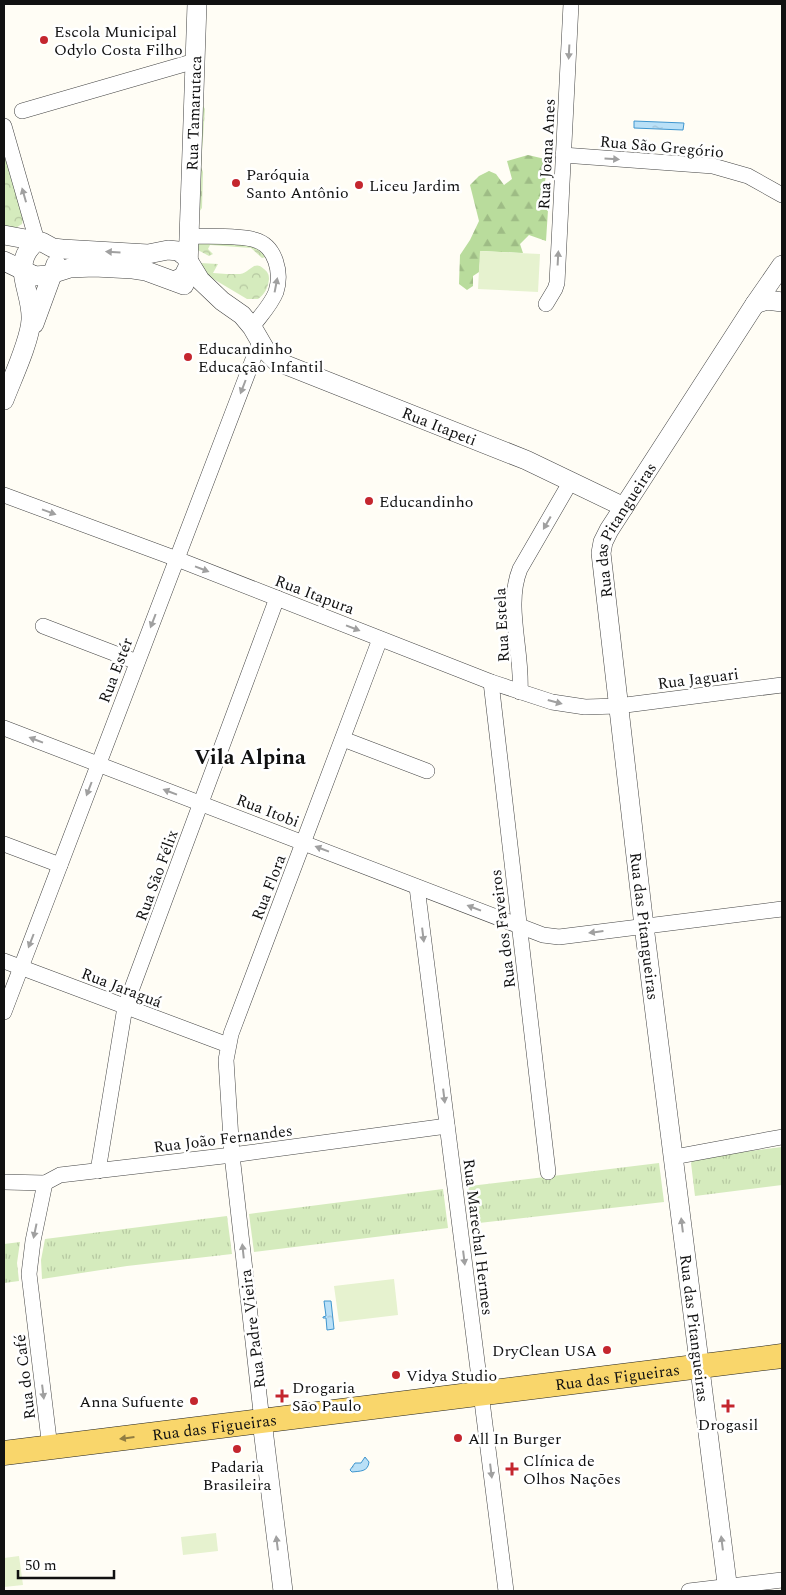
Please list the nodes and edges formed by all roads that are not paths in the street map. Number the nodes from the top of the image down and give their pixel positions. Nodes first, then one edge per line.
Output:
1 (197, 4) edge
2 (571, 4) edge
3 (195, 61) junction
4 (22, 111) dead end
5 (4, 126) edge
6 (563, 156) junction
7 (782, 195) edge
8 (189, 230) junction
9 (4, 235) edge
10 (45, 245) junction
11 (165, 251) junction
12 (4, 261) edge
13 (188, 262) junction
14 (22, 271) junction
15 (54, 272) junction
16 (166, 278) junction
17 (775, 291) edge
18 (222, 301) junction
19 (546, 304) dead end
20 (29, 332) junction
21 (256, 334) junction
22 (4, 400) edge
23 (571, 481) junction
24 (4, 494) edge
25 (624, 507) junction
26 (177, 559) junction
27 (277, 598) junction
28 (43, 626) dead end
29 (380, 639) junction
30 (137, 662) junction
31 (491, 682) junction
32 (782, 685) edge
33 (520, 692) junction
34 (618, 706) junction
35 (4, 728) edge
36 (343, 739) junction
37 (98, 764) junction
38 (427, 771) dead end
39 (201, 804) junction
40 (303, 842) junction
41 (4, 844) edge
42 (60, 865) junction
43 (418, 887) junction
44 (782, 909) edge
45 (519, 926) junction
46 (644, 926) junction
47 (4, 961) edge
48 (21, 968) junction
49 (126, 1006) junction
50 (4, 1012) edge
51 (228, 1045) junction
52 (447, 1126) junction
53 (782, 1137) edge
54 (232, 1155) junction
55 (674, 1157) junction
56 (98, 1171) junction
57 (548, 1172) dead end
58 (4, 1182) edge
59 (45, 1183) junction
60 (782, 1356) edge
61 (700, 1366) junction
62 (481, 1393) junction
63 (262, 1421) junction
64 (50, 1448) junction
65 (4, 1453) edge
66 (782, 1580) edge
67 (728, 1589) edge
68 (283, 1591) edge
69 (506, 1591) edge
70 (689, 1591) edge

1 - 3 street, Rua Tamarutaca
2 -> 6 street, Rua Joana Anes
3 - 4 street
3 - 8 street, Rua Tamarutaca
10 -> 5 street
6 -> 7 street, Rua São Gregório
19 -> 6 street, Rua Joana Anes
8 - 11 street
8 - 13 street, Rua Tamarutaca
21 -> 8 street, Rua Estér
9 - 10 street
11 -> 10 street
10 - 14 street
10 - 15 street
11 - 13 street
11 - 16 street
12 - 14 street
13 - 16 street
13 - 18 street
14 - 15 street
14 - 20 street
15 - 16 street
15 - 20 street
16 - 18 street
17 - 25 street, Rua das Pitangueiras
18 - 21 street, Rua Itapeti
20 - 22 street
21 - 23 street, Rua Itapeti
21 -> 26 street, Rua Estér
23 - 25 street, Rua Itapeti
23 -> 33 street, Rua Estela
24 -> 26 street, Rua Itapura
25 - 34 street, Rua das Pitangueiras
26 -> 27 street, Rua Itapura
26 -> 30 street, Rua Estér
27 -> 29 street, Rua Itapura
27 - 39 street, Rua São Félix
28 - 30 street
29 - 31 street, Rua Itapura
29 - 36 street, Rua Flora
30 - 37 street, Rua Estér
31 - 33 street, Rua Itapura
31 - 45 street, Rua dos Faveiros
32 - 34 street, Rua Jaguari
33 -> 34 street, Rua Itapura
34 - 46 street, Rua das Pitangueiras
37 -> 35 street, Rua Itobi
36 - 38 street
36 - 40 street, Rua Flora
39 -> 37 street, Rua Itobi
37 -> 42 street, Rua Estér
39 - 40 street, Rua Itobi
39 - 49 street, Rua São Félix
43 -> 40 street, Rua Itobi
40 - 51 street, Rua Flora
41 - 42 street
42 -> 48 street, Rua Estér
45 -> 43 street, Rua Itobi
43 -> 52 street, Rua Marechal Hermes
44 - 46 street, Rua Itobi
46 -> 45 street, Rua Itobi
45 - 57 street, Rua dos Faveiros
46 - 55 street, Rua das Pitangueiras
47 - 48 street, Rua Jaraguá
48 - 49 street, Rua Jaraguá
48 - 50 street, Rua Estér
49 - 51 street, Rua Jaraguá
49 - 56 street, Rua São Félix
51 - 54 street, Rua Flora
52 - 54 street, Rua João Fernandes
52 -> 62 street, Rua Marechal Hermes
53 - 55 street
54 - 56 street, Rua João Fernandes
63 -> 54 street, Rua Padre Vieira
61 -> 55 street, Rua das Pitangueiras
56 - 59 street, Rua João Fernandes
58 - 59 street, Rua João Fernandes
59 -> 64 street, Rua do Café
60 - 61 main road, Rua das Figueiras
61 - 62 main road, Rua das Figueiras
67 -> 61 street, Rua das Pitangueiras
62 - 63 main road, Rua das Figueiras
62 -> 69 street, Rua Marechal Hermes
63 -> 64 main road, Rua das Figueiras
68 -> 63 street, Rua Padre Vieira
64 - 65 main road, Rua das Figueiras
66 - 67 street
67 - 70 street

